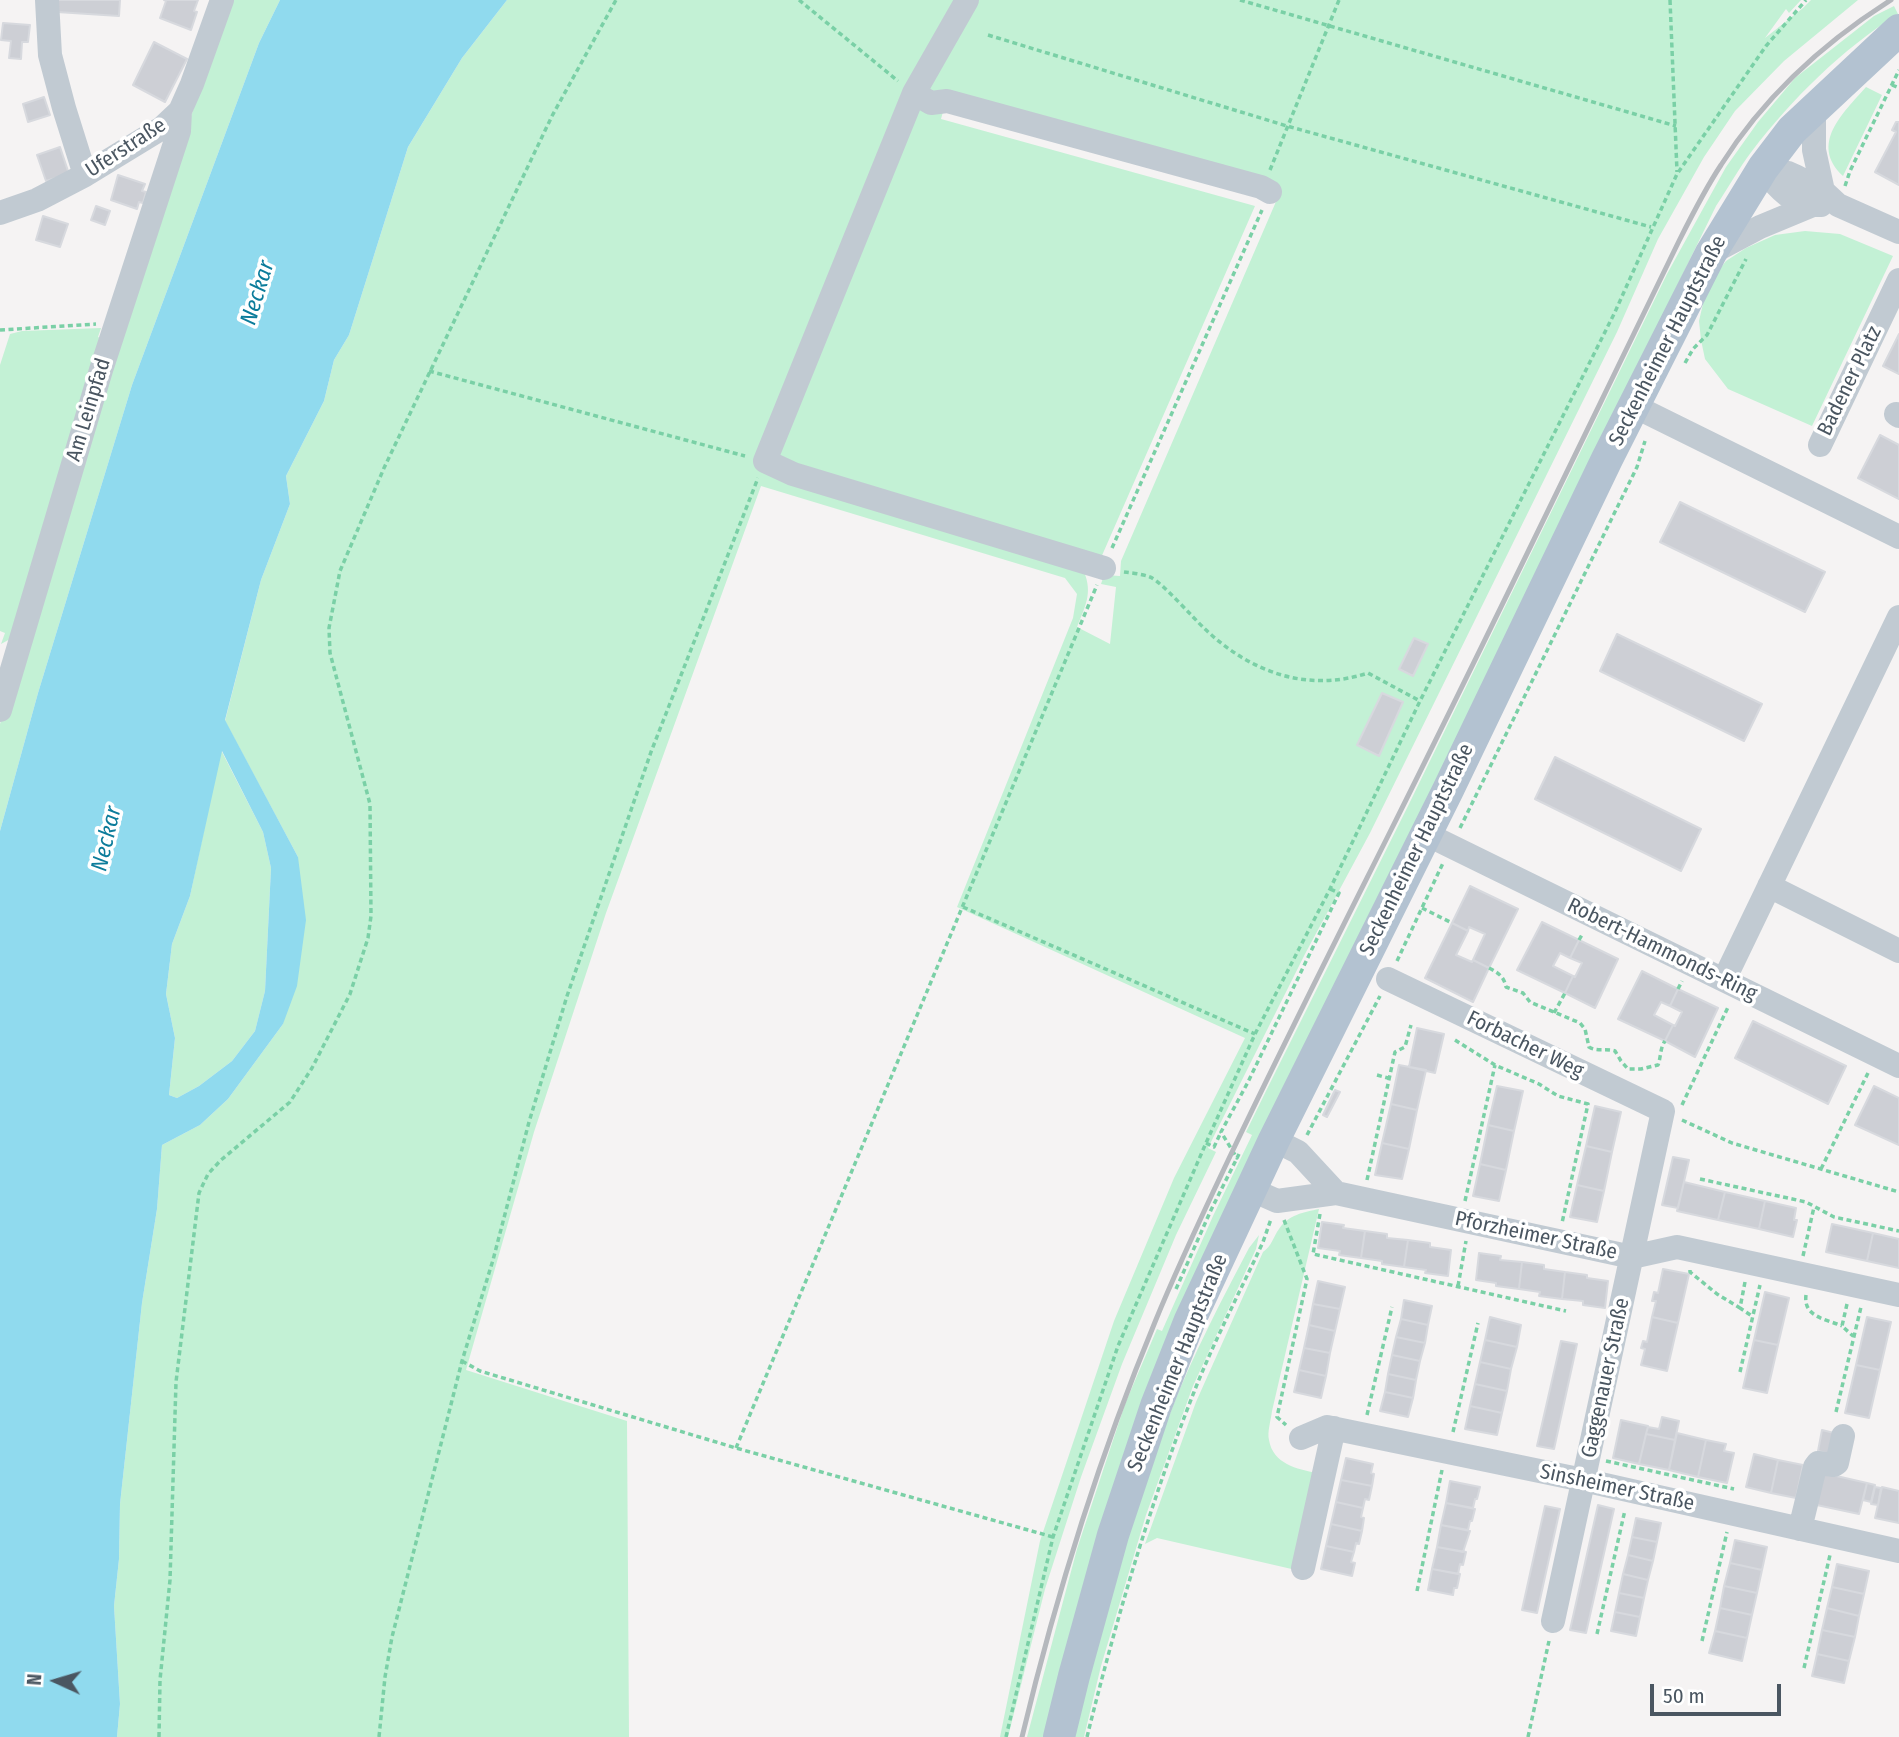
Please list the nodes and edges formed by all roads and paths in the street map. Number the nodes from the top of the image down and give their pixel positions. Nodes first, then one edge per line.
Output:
1 (47, 0) edge
2 (222, 0) edge
3 (616, 0) edge
4 (799, 0) edge
5 (967, 0) edge
6 (1240, 0) edge
7 (1339, 0) edge
8 (1670, 0) edge
9 (1807, 0) edge
10 (1328, 26) junction
11 (1899, 30) edge
12 (988, 35) dead end
13 (1899, 70) edge
14 (1892, 85) junction
15 (1899, 88) edge
16 (914, 93) junction
17 (1814, 108) junction
18 (180, 111) junction
19 (1287, 126) junction
20 (1676, 126) junction
21 (1763, 168) junction
22 (1677, 174) junction
23 (85, 175) junction
24 (1265, 189) junction
25 (1825, 200) junction
26 (0, 213) edge
27 (1652, 227) junction
28 (1760, 228) junction
29 (1899, 232) edge
30 (1711, 253) junction
31 (1899, 280) edge
32 (116, 326) junction
33 (0, 330) edge
34 (429, 371) junction
35 (1679, 372) dead end
36 (1643, 411) junction
37 (1820, 444) dead end
38 (765, 461) junction
39 (1899, 537) edge
40 (1104, 568) junction
41 (1899, 617) edge
42 (8, 655) edge
43 (1420, 701) junction
44 (0, 710) edge
45 (1438, 840) junction
46 (1769, 886) junction
47 (1330, 889) junction
48 (963, 907) junction
49 (1422, 908) junction
50 (1452, 923) dead end
51 (1899, 951) edge
52 (1489, 968) dead end
53 (1388, 979) junction
54 (1731, 983) junction
55 (1565, 993) dead end
56 (1554, 1013) junction
57 (1411, 1025) dead end
58 (1255, 1034) junction
59 (1455, 1040) dead end
60 (1665, 1041) dead end
61 (1891, 1057) edge
62 (1495, 1065) junction
63 (1377, 1074) dead end
64 (1389, 1078) junction
65 (1669, 1114) junction
66 (1227, 1121) dead end
67 (1222, 1132) dead end
68 (1206, 1143) junction
69 (1286, 1146) junction
70 (1237, 1158) dead end
71 (1821, 1169) junction
72 (1700, 1179) dead end
73 (1899, 1192) edge
74 (1330, 1194) junction
75 (1263, 1195) junction
76 (1363, 1199) junction
77 (1814, 1207) junction
78 (1465, 1221) junction
79 (1899, 1231) edge
80 (1558, 1241) junction
81 (1694, 1250) junction
82 (1632, 1257) junction
83 (1757, 1264) junction
84 (1805, 1274) junction
85 (1458, 1286) junction
86 (1858, 1286) junction
87 (1899, 1295) edge
88 (1182, 1307) junction
89 (1392, 1307) dead end
90 (1740, 1308) junction
91 (1566, 1311) dead end
92 (1753, 1316) junction
93 (1842, 1326) junction
94 (1854, 1336) junction
95 (462, 1361) junction
96 (1740, 1372) dead end
97 (1836, 1412) dead end
98 (1334, 1428) junction
99 (1363, 1434) junction
100 (1843, 1436) dead end
101 (1301, 1438) joint
102 (736, 1448) junction
103 (1586, 1469) junction
104 (1630, 1491) junction
105 (1732, 1501) junction
106 (1800, 1529) junction
107 (1834, 1536) junction
108 (1053, 1537) junction
109 (1899, 1551) edge
110 (1303, 1568) dead end
111 (1553, 1621) joint
112 (1597, 1634) dead end
113 (1702, 1641) dead end
114 (1804, 1668) dead end
115 (159, 1737) edge
116 (379, 1737) edge
117 (1006, 1737) edge
118 (1059, 1737) edge
119 (1087, 1737) edge
120 (1528, 1737) edge

1 - 23 street
2 - 18 street, Uferstraße
3 - 34 path
4 - 16 path
5 - 16 street
6 - 10 path
7 - 10 path
8 - 20 path
9 - 22 path
10 - 19 path
10 - 20 path
11 - 17 main road, Seckenheimer Hauptstraße
12 - 19 path
13 - 14 path
14 - 15 path
14 - 25 path
16 - 24 street
16 - 38 street
17 - 21 main road, Seckenheimer Hauptstraße
17 - 25 street
18 - 23 street, Uferstraße
18 - 32 street, Am Leinpfad
19 - 24 path
19 - 27 path
20 - 22 path
21 - 25 street
21 - 30 main road, Seckenheimer Hauptstraße
22 - 27 path
23 - 26 street, Uferstraße
24 - 40 path
25 - 28 street
25 - 29 street
27 - 43 path
28 - 30 street
28 - 35 path
30 - 36 main road, Seckenheimer Hauptstraße
31 - 37 street, Badener Platz
32 - 33 path
32 - 42 street, Am Leinpfad
34 - 38 path
34 - 115 path
36 - 39 street
36 - 45 main road, Seckenheimer Hauptstraße
36 - 45 path
38 - 40 street
38 - 95 path
40 - 43 path
40 - 48 path
41 - 46 street
42 - 44 street, Am Leinpfad
43 - 47 path
45 - 49 path
45 - 54 street, Robert-Hammonds-Ring
45 - 69 main road, Seckenheimer Hauptstraße
46 - 51 street
46 - 54 street
47 - 58 path
47 - 66 path
48 - 58 path
48 - 102 path
49 - 50 path
49 - 53 path
52 - 56 path
53 - 65 street, Forbacher Weg
53 - 69 path
54 - 61 street, Robert-Hammonds-Ring
54 - 65 path
55 - 56 path
56 - 60 path
57 - 64 path
58 - 68 path
59 - 62 path
61 - 71 path
62 - 78 path
62 - 80 path
63 - 64 path
64 - 76 path
65 - 71 path
65 - 82 street
67 - 68 path
68 - 108 path
69 - 74 street
69 - 75 main road, Seckenheimer Hauptstraße
70 - 88 path
71 - 73 path
72 - 77 path
74 - 75 street, Pforzheimer Straße
74 - 76 street, Pforzheimer Straße
74 - 85 path
75 - 88 main road, Seckenheimer Hauptstraße
75 - 101 path
75 - 119 path
76 - 78 street, Pforzheimer Straße
77 - 79 path
77 - 84 path
78 - 80 street, Pforzheimer Straße
78 - 85 path
80 - 82 street, Pforzheimer Straße
81 - 82 street, Pforzheimer Straße
81 - 83 street, Pforzheimer Straße
81 - 90 path
82 - 103 street, Gaggenauer Straße
83 - 84 street, Pforzheimer Straße
83 - 90 path
83 - 92 path
84 - 86 street, Pforzheimer Straße
84 - 93 path
85 - 91 path
86 - 87 street, Pforzheimer Straße
86 - 93 path
86 - 94 path
88 - 118 main road, Seckenheimer Hauptstraße
89 - 99 path
90 - 92 path
92 - 96 path
93 - 94 path
94 - 97 path
95 - 102 path
95 - 116 path
98 - 99 street, Sinsheimer Straße
98 - 101 street, Sinsheimer Straße
98 - 110 street
99 - 103 street, Sinsheimer Straße
100 - 106 street
102 - 108 path
103 - 104 street, Sinsheimer Straße
103 - 105 path
103 - 111 street, Gaggenauer Straße
104 - 105 street, Sinsheimer Straße
104 - 112 path
105 - 106 street, Sinsheimer Straße
105 - 113 path
106 - 107 street, Sinsheimer Straße
107 - 109 street, Sinsheimer Straße
107 - 114 path
108 - 117 path
111 - 120 path

